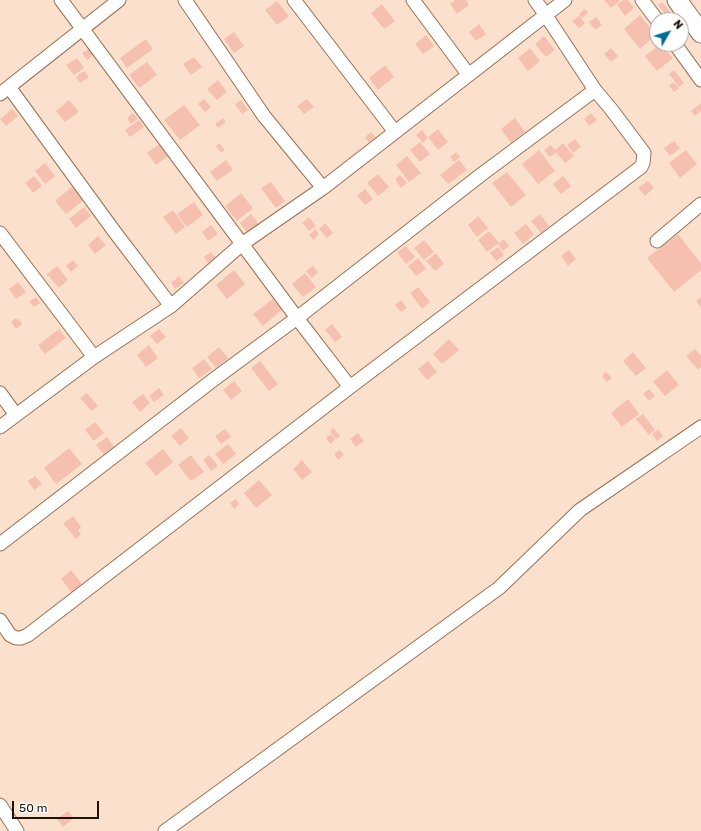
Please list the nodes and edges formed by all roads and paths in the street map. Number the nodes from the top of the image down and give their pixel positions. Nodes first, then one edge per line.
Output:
1 (61, 0) edge
2 (119, 0) edge
3 (185, 0) edge
4 (294, 0) edge
5 (413, 0) edge
6 (534, 0) edge
7 (565, 0) edge
8 (642, 0) edge
9 (677, 0) edge
10 (651, 12) edge
11 (545, 14) junction
12 (84, 29) junction
13 (701, 33) edge
14 (681, 52) edge
15 (468, 74) junction
16 (701, 80) edge
17 (4, 90) edge
18 (594, 90) junction
19 (395, 132) junction
20 (323, 188) junction
21 (701, 204) edge
22 (0, 234) edge
23 (657, 241) dead end
24 (242, 244) junction
25 (171, 306) junction
26 (297, 318) junction
27 (94, 357) junction
28 (350, 387) junction
29 (0, 393) edge
30 (16, 415) junction
31 (0, 427) edge
32 (701, 427) edge
33 (0, 544) edge
34 (0, 620) edge
35 (0, 805) edge
36 (17, 831) edge
37 (165, 831) edge

1 - 12 street
2 - 12 street
3 - 20 street
4 - 19 street
5 - 15 street
6 - 11 street
7 - 11 street
8 - 10 street
9 - 13 main road
11 - 15 street
11 - 18 street
12 - 17 street
12 - 24 street
14 - 16 street
15 - 19 street
17 - 25 street
18 - 26 street
18 - 28 street
19 - 20 street
20 - 24 street
21 - 23 street
22 - 27 street
24 - 25 street
24 - 26 street
25 - 27 street
26 - 28 street
26 - 33 street
27 - 30 street
28 - 34 street
29 - 30 street
30 - 31 street
32 - 37 street
35 - 36 street

